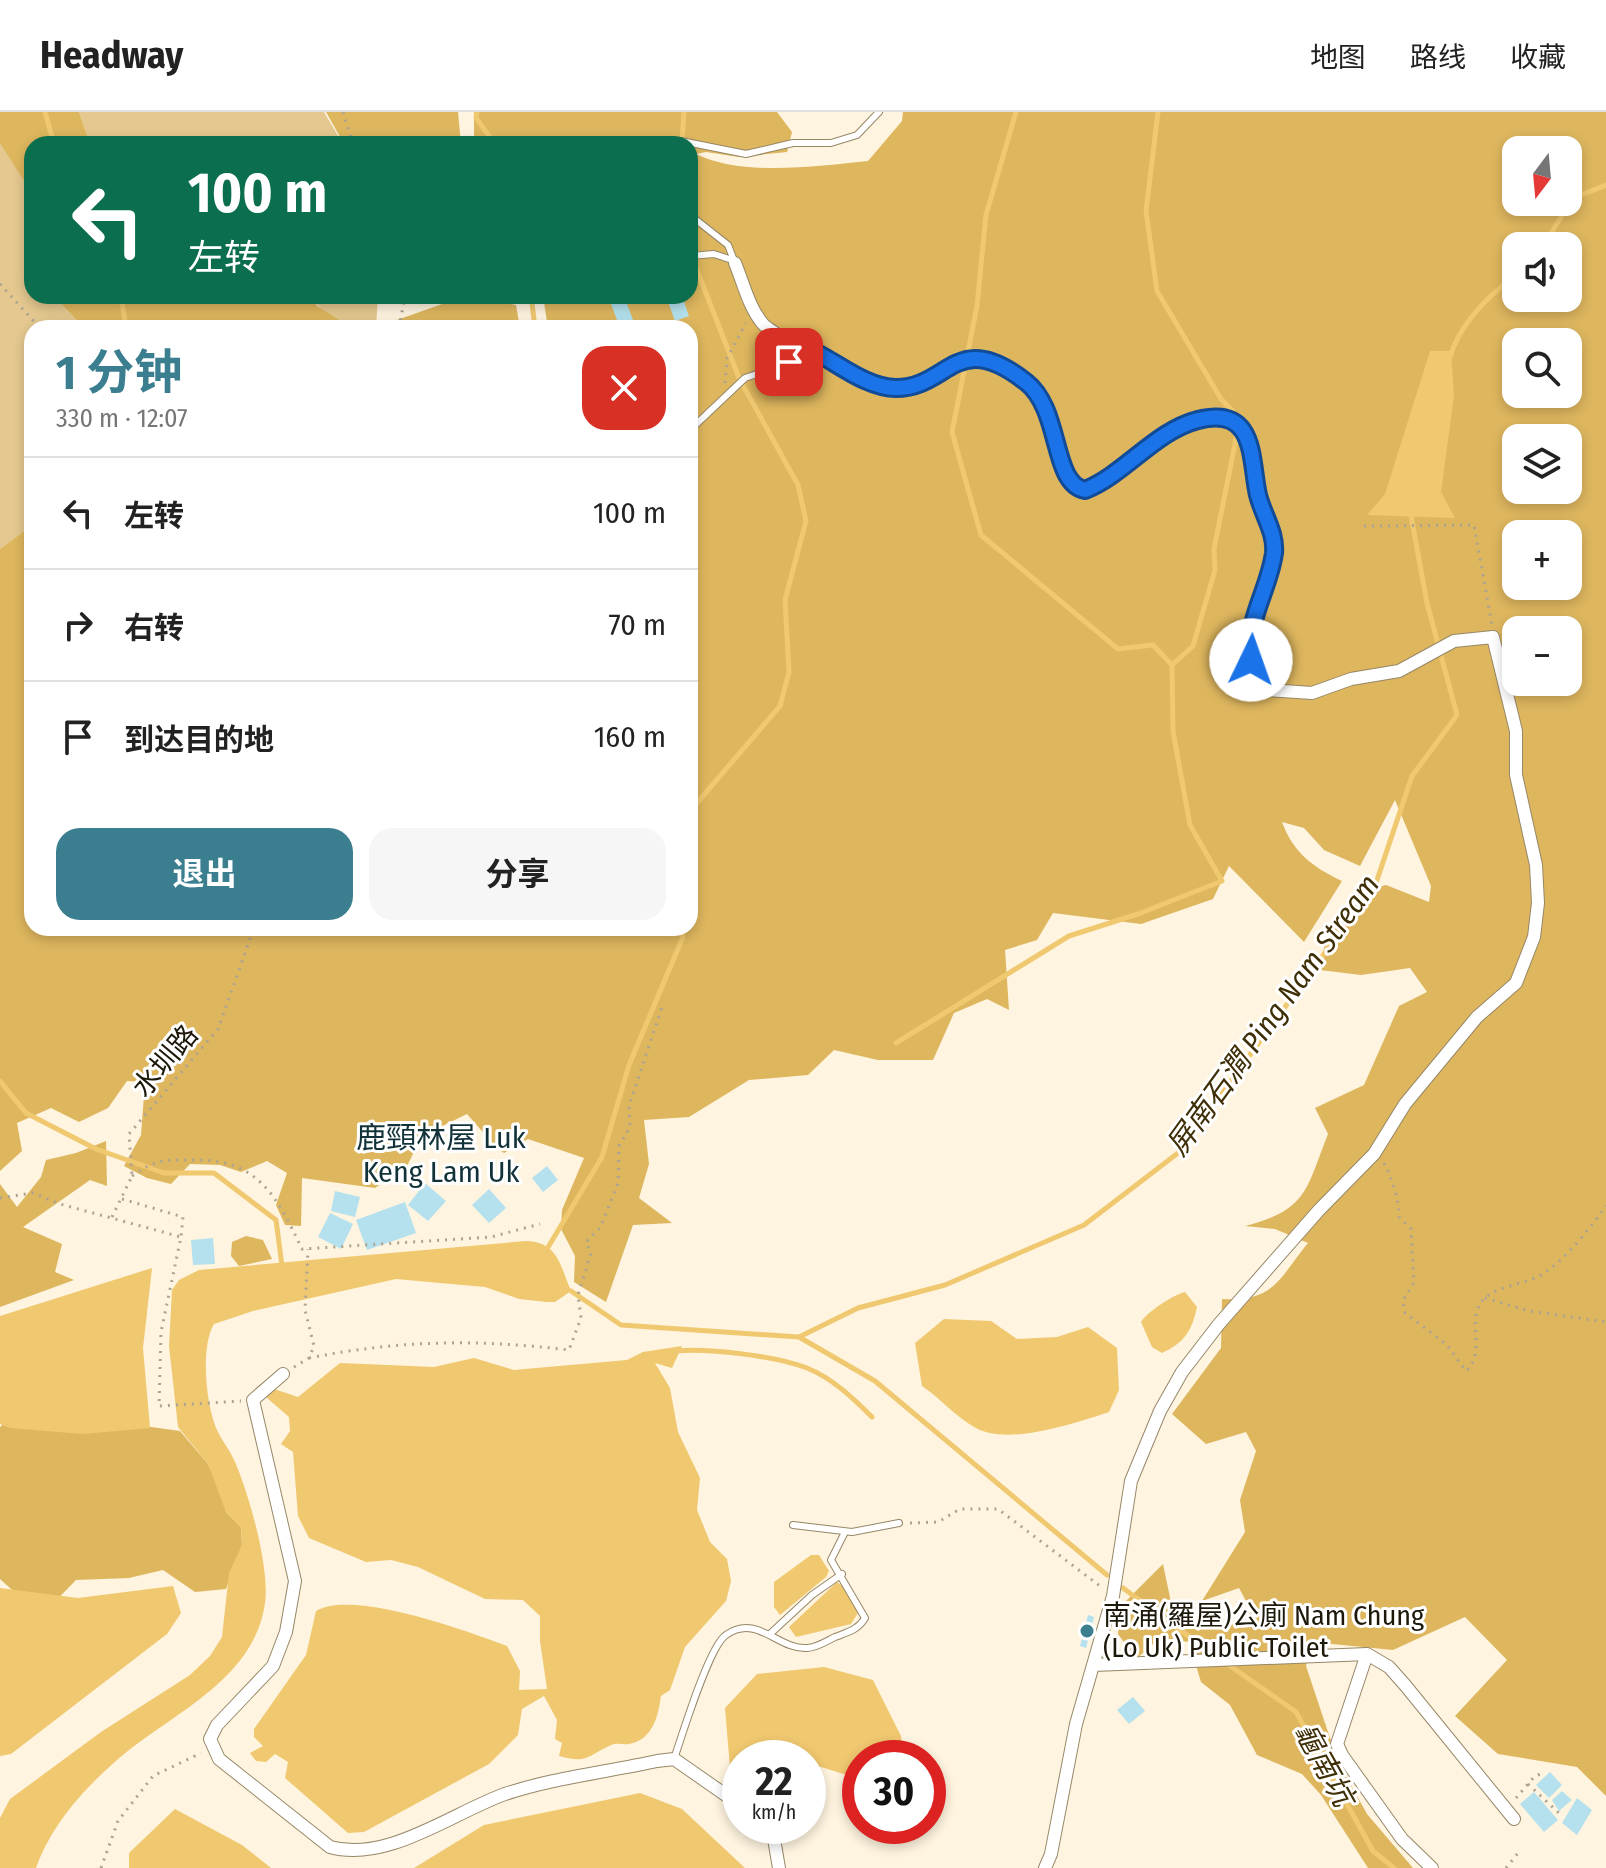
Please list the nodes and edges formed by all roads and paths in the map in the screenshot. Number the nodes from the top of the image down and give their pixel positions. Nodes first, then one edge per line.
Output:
1 (343, 112) edge
2 (879, 112) edge
3 (350, 136) edge
4 (698, 144) edge
5 (698, 221) edge
6 (698, 255) edge
7 (735, 263) junction
8 (0, 284) edge
9 (754, 309) junction
10 (33, 320) edge
11 (817, 353) junction
12 (723, 401) junction
13 (698, 423) edge
14 (1364, 526) dead end
15 (1493, 637) junction
16 (251, 936) edge
17 (663, 1004) dead end
18 (1374, 1154) junction
19 (132, 1176) junction
20 (0, 1198) edge
21 (121, 1199) junction
22 (1606, 1206) edge
23 (112, 1217) junction
24 (540, 1224) dead end
25 (181, 1237) junction
26 (308, 1249) junction
27 (1485, 1298) junction
28 (1606, 1322) edge
29 (309, 1358) junction
30 (283, 1374) joint
31 (253, 1400) junction
32 (899, 1523) joint
33 (793, 1525) dead end
34 (845, 1532) junction
35 (842, 1574) junction
36 (1113, 1596) junction
37 (771, 1633) junction
38 (1367, 1654) junction
39 (1094, 1665) junction
40 (214, 1747) junction
41 (674, 1759) junction
42 (1542, 1773) dead end
43 (1528, 1784) junction
44 (722, 1792) edge
45 (1510, 1815) joint
46 (1561, 1815) dead end
47 (775, 1844) edge
48 (1518, 1853) dead end
49 (101, 1868) edge
50 (779, 1868) edge
51 (1045, 1868) edge
52 (1432, 1868) edge
53 (1506, 1868) edge

1 - 3 path
2 - 4 lane
5 - 7 lane
6 - 7 lane
7 - 9 street
8 - 10 path
9 - 11 street
9 - 12 path
11 - 12 lane
11 - 15 street
12 - 13 lane
14 - 15 path
15 - 18 street
16 - 19 path, 水圳路
17 - 29 path
18 - 27 path
18 - 36 street
19 - 21 path, 水圳路
19 - 26 path
20 - 23 path
21 - 23 path, 水圳路
21 - 25 path
22 - 27 path
23 - 25 path
24 - 26 path
25 - 31 path
26 - 29 path
27 - 28 path
29 - 30 path
30 - 31 street
31 - 40 street
32 - 34 lane
32 - 36 path
33 - 34 lane
34 - 35 lane
35 - 37 lane
35 - 37 lane
36 - 39 street
37 - 41 lane
38 - 39 street
38 - 45 street
38 - 52 street
39 - 51 street
40 - 41 street
40 - 49 path
41 - 44 street
42 - 43 path
43 - 45 path
43 - 46 path
47 - 50 street
48 - 53 path

